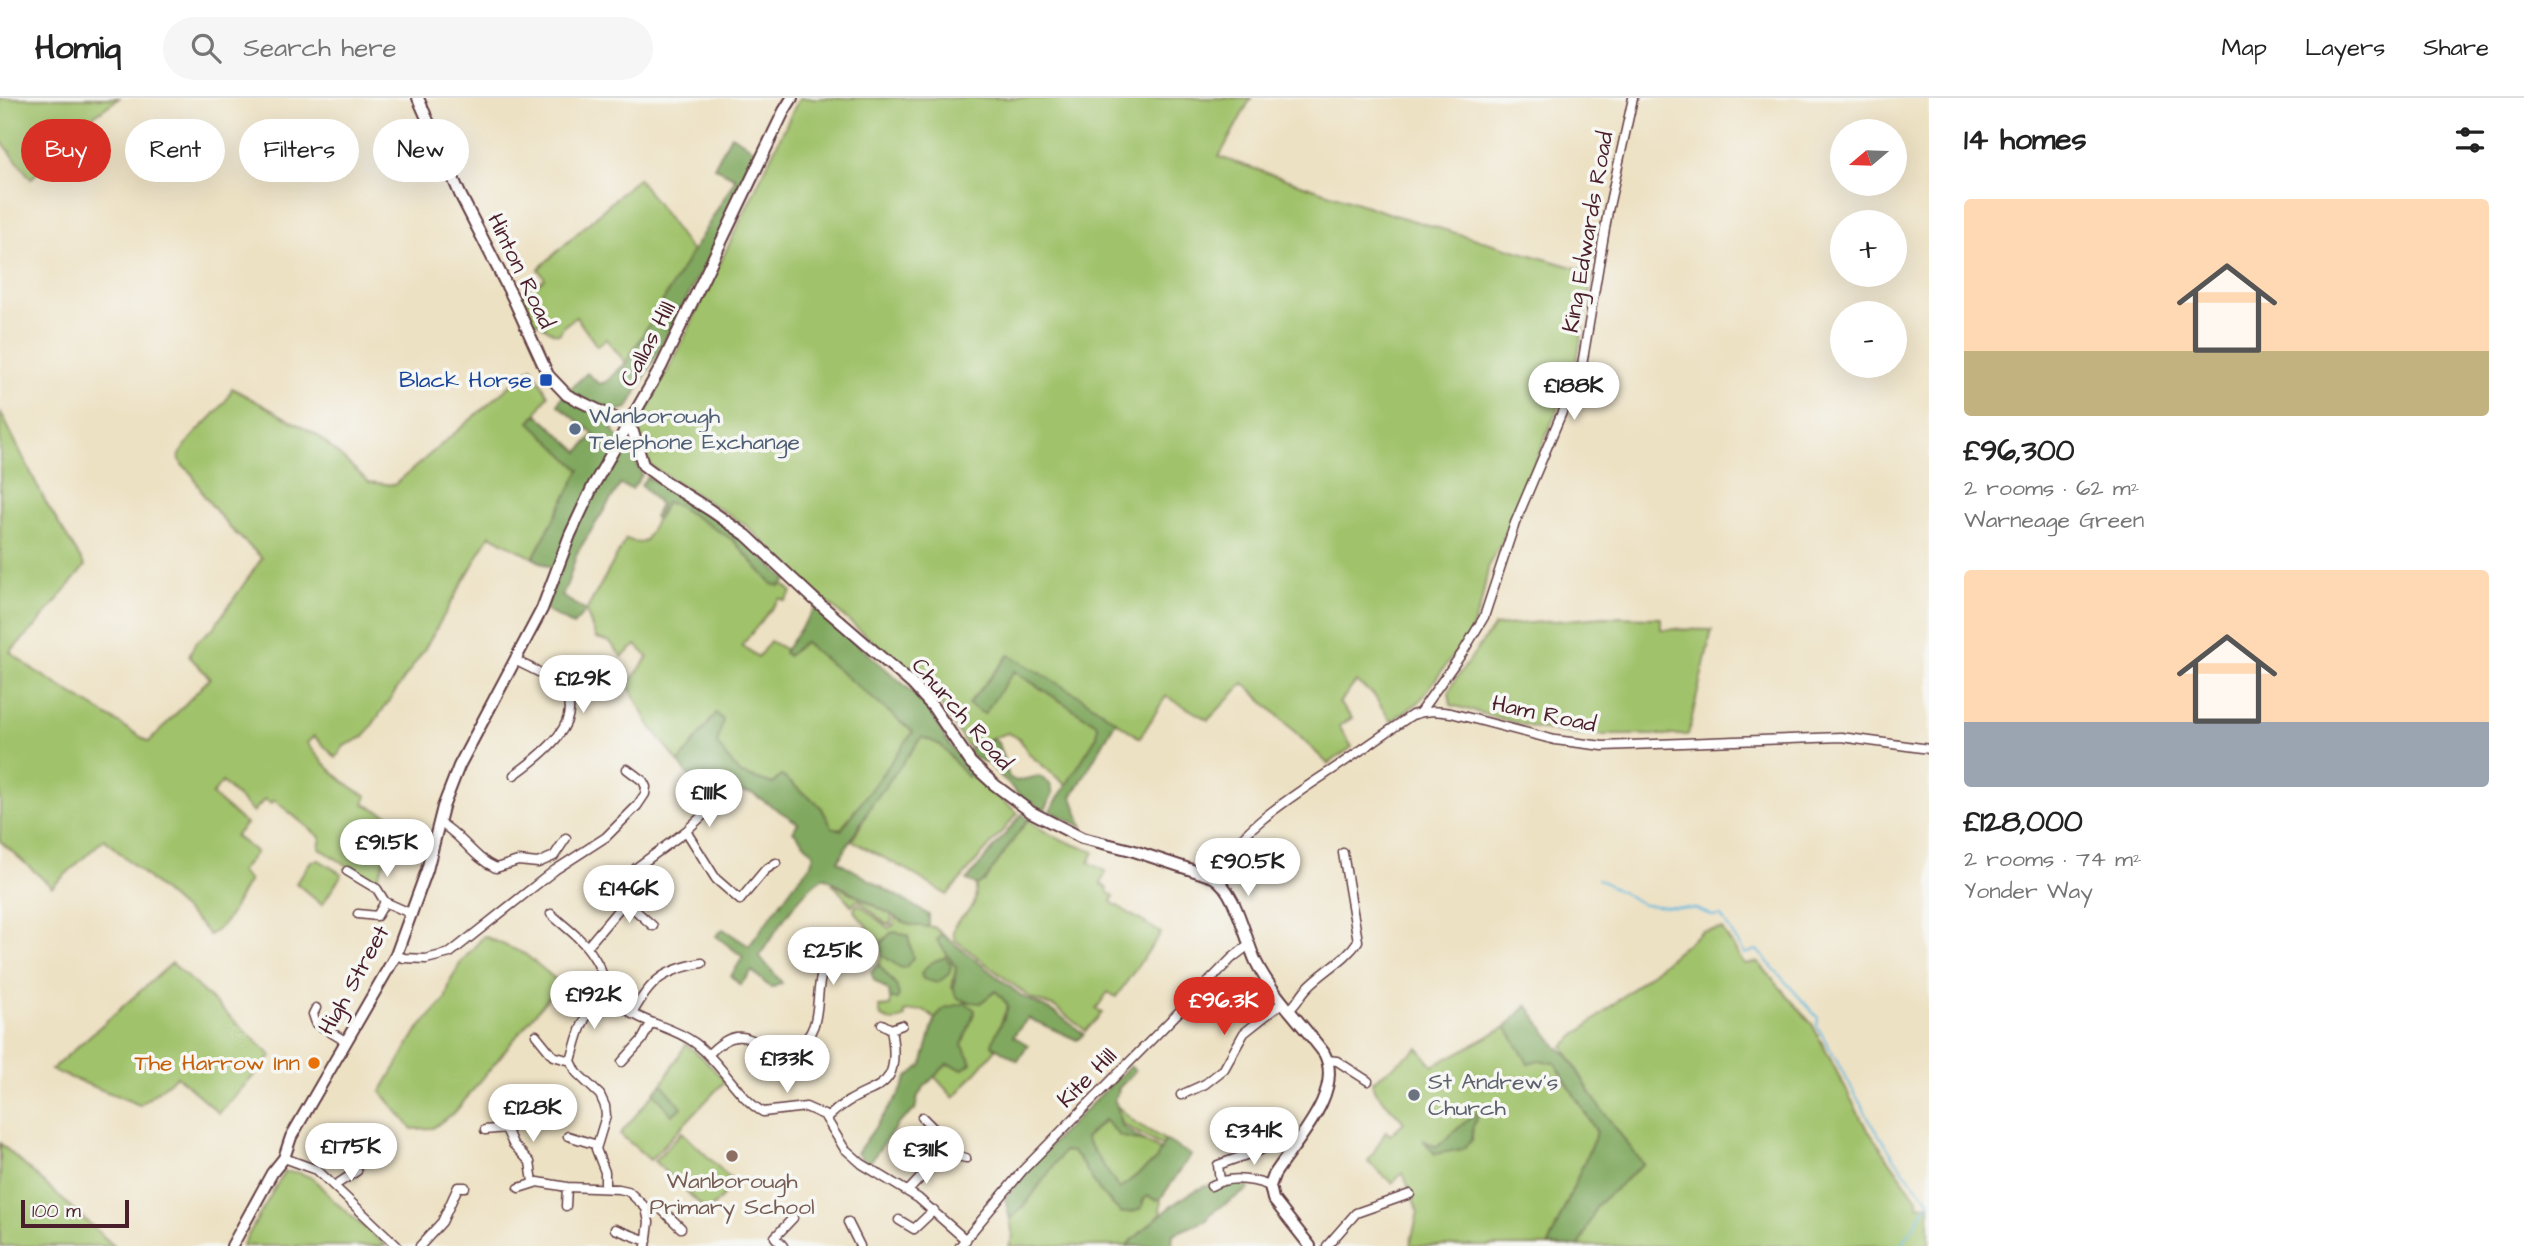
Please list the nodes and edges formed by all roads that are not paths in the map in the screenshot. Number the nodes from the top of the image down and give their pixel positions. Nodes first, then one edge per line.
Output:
1 (418, 98) edge
2 (792, 98) edge
3 (1633, 98) edge
4 (611, 416) junction
5 (628, 424) junction
6 (619, 438) junction
7 (542, 609) joint
8 (515, 660) junction
9 (1420, 712) junction
10 (1929, 749) edge
11 (627, 769) dead end
12 (514, 775) dead end
13 (713, 806) dead end
14 (440, 823) junction
15 (686, 831) junction
16 (566, 838) dead end
17 (1343, 853) dead end
18 (775, 863) dead end
19 (346, 871) dead end
20 (1213, 877) junction
21 (385, 902) junction
22 (626, 902) junction
23 (358, 914) dead end
24 (412, 914) junction
25 (553, 920) dead end
26 (653, 926) dead end
27 (1249, 945) junction
28 (587, 947) junction
29 (805, 954) dead end
30 (396, 955) junction
31 (832, 956) dead end
32 (702, 963) dead end
33 (822, 970) junction
34 (612, 994) junction
35 (1286, 1006) junction
36 (316, 1008) dead end
37 (632, 1013) junction
38 (651, 1023) junction
39 (882, 1024) dead end
40 (902, 1025) dead end
41 (891, 1029) junction
42 (536, 1035) dead end
43 (345, 1041) junction
44 (795, 1049) junction
45 (708, 1055) junction
46 (628, 1060) dead end
47 (1328, 1060) junction
48 (571, 1061) junction
49 (797, 1063) dead end
50 (1368, 1081) dead end
51 (1181, 1095) dead end
52 (518, 1101) dead end
53 (922, 1117) dead end
54 (827, 1118) junction
55 (506, 1128) junction
56 (485, 1130) dead end
57 (568, 1136) dead end
58 (597, 1145) junction
59 (1271, 1146) dead end
60 (944, 1153) junction
61 (284, 1158) junction
62 (966, 1158) dead end
63 (356, 1171) dead end
64 (1220, 1181) junction
65 (533, 1182) junction
66 (334, 1186) junction
67 (1211, 1186) dead end
68 (1270, 1186) junction
69 (464, 1187) dead end
70 (567, 1187) junction
71 (519, 1188) dead end
72 (606, 1188) junction
73 (908, 1191) junction
74 (1410, 1194) dead end
75 (566, 1206) dead end
76 (646, 1208) junction
77 (934, 1210) junction
78 (793, 1218) dead end
79 (899, 1220) dead end
80 (848, 1222) dead end
81 (681, 1228) dead end
82 (615, 1229) dead end
83 (646, 1243) edge
84 (963, 1243) edge
85 (232, 1246) edge
86 (397, 1246) edge
87 (420, 1246) edge
88 (783, 1246) edge
89 (860, 1246) edge
90 (1310, 1246) edge
91 (1326, 1246) edge

1 - 4 street, Hinton Road
2 - 5 street, Callas Hill
3 - 9 street, King Edwards Road
4 - 5 street, Hinton Road
4 - 6 street
5 - 6 street, Callas Hill
5 - 20 street, Church Road
6 - 7 street, Callas Hill
7 - 8 street, High Street
8 - 12 street
8 - 14 street, High Street
9 - 10 street, Ham Road
9 - 20 street
11 - 30 street
13 - 15 street
14 - 16 street
14 - 24 street, High Street
15 - 18 street
15 - 22 street
17 - 35 street
19 - 21 street
20 - 27 street
21 - 23 street
21 - 24 street
22 - 26 street
22 - 28 street
24 - 30 street, High Street
25 - 28 street
27 - 35 street
27 - 84 street, Kite Hill
28 - 34 street
29 - 33 street
30 - 43 street, High Street
31 - 33 street
32 - 37 street
33 - 44 street
34 - 37 street
34 - 48 street
35 - 47 street
35 - 51 street
36 - 43 street
37 - 38 street
38 - 45 street
38 - 46 street
39 - 41 street
40 - 41 street
41 - 54 street
42 - 48 street
43 - 61 street, High Street
44 - 45 street
44 - 49 street
45 - 54 street
47 - 50 street
47 - 68 street
48 - 58 street
52 - 55 street
53 - 60 street
54 - 73 street
55 - 56 street
55 - 65 street
57 - 58 street
58 - 72 street
59 - 64 street
60 - 62 street
60 - 73 street
61 - 66 street
61 - 85 street, High Street
63 - 66 street
64 - 67 street
64 - 68 street
65 - 70 street
65 - 71 street
66 - 86 street
68 - 90 street
69 - 87 street
70 - 72 street
70 - 75 street
72 - 76 street
73 - 77 street
74 - 91 street
76 - 81 street
76 - 83 street
77 - 79 street
77 - 84 street
78 - 88 street
80 - 89 street
82 - 83 street

